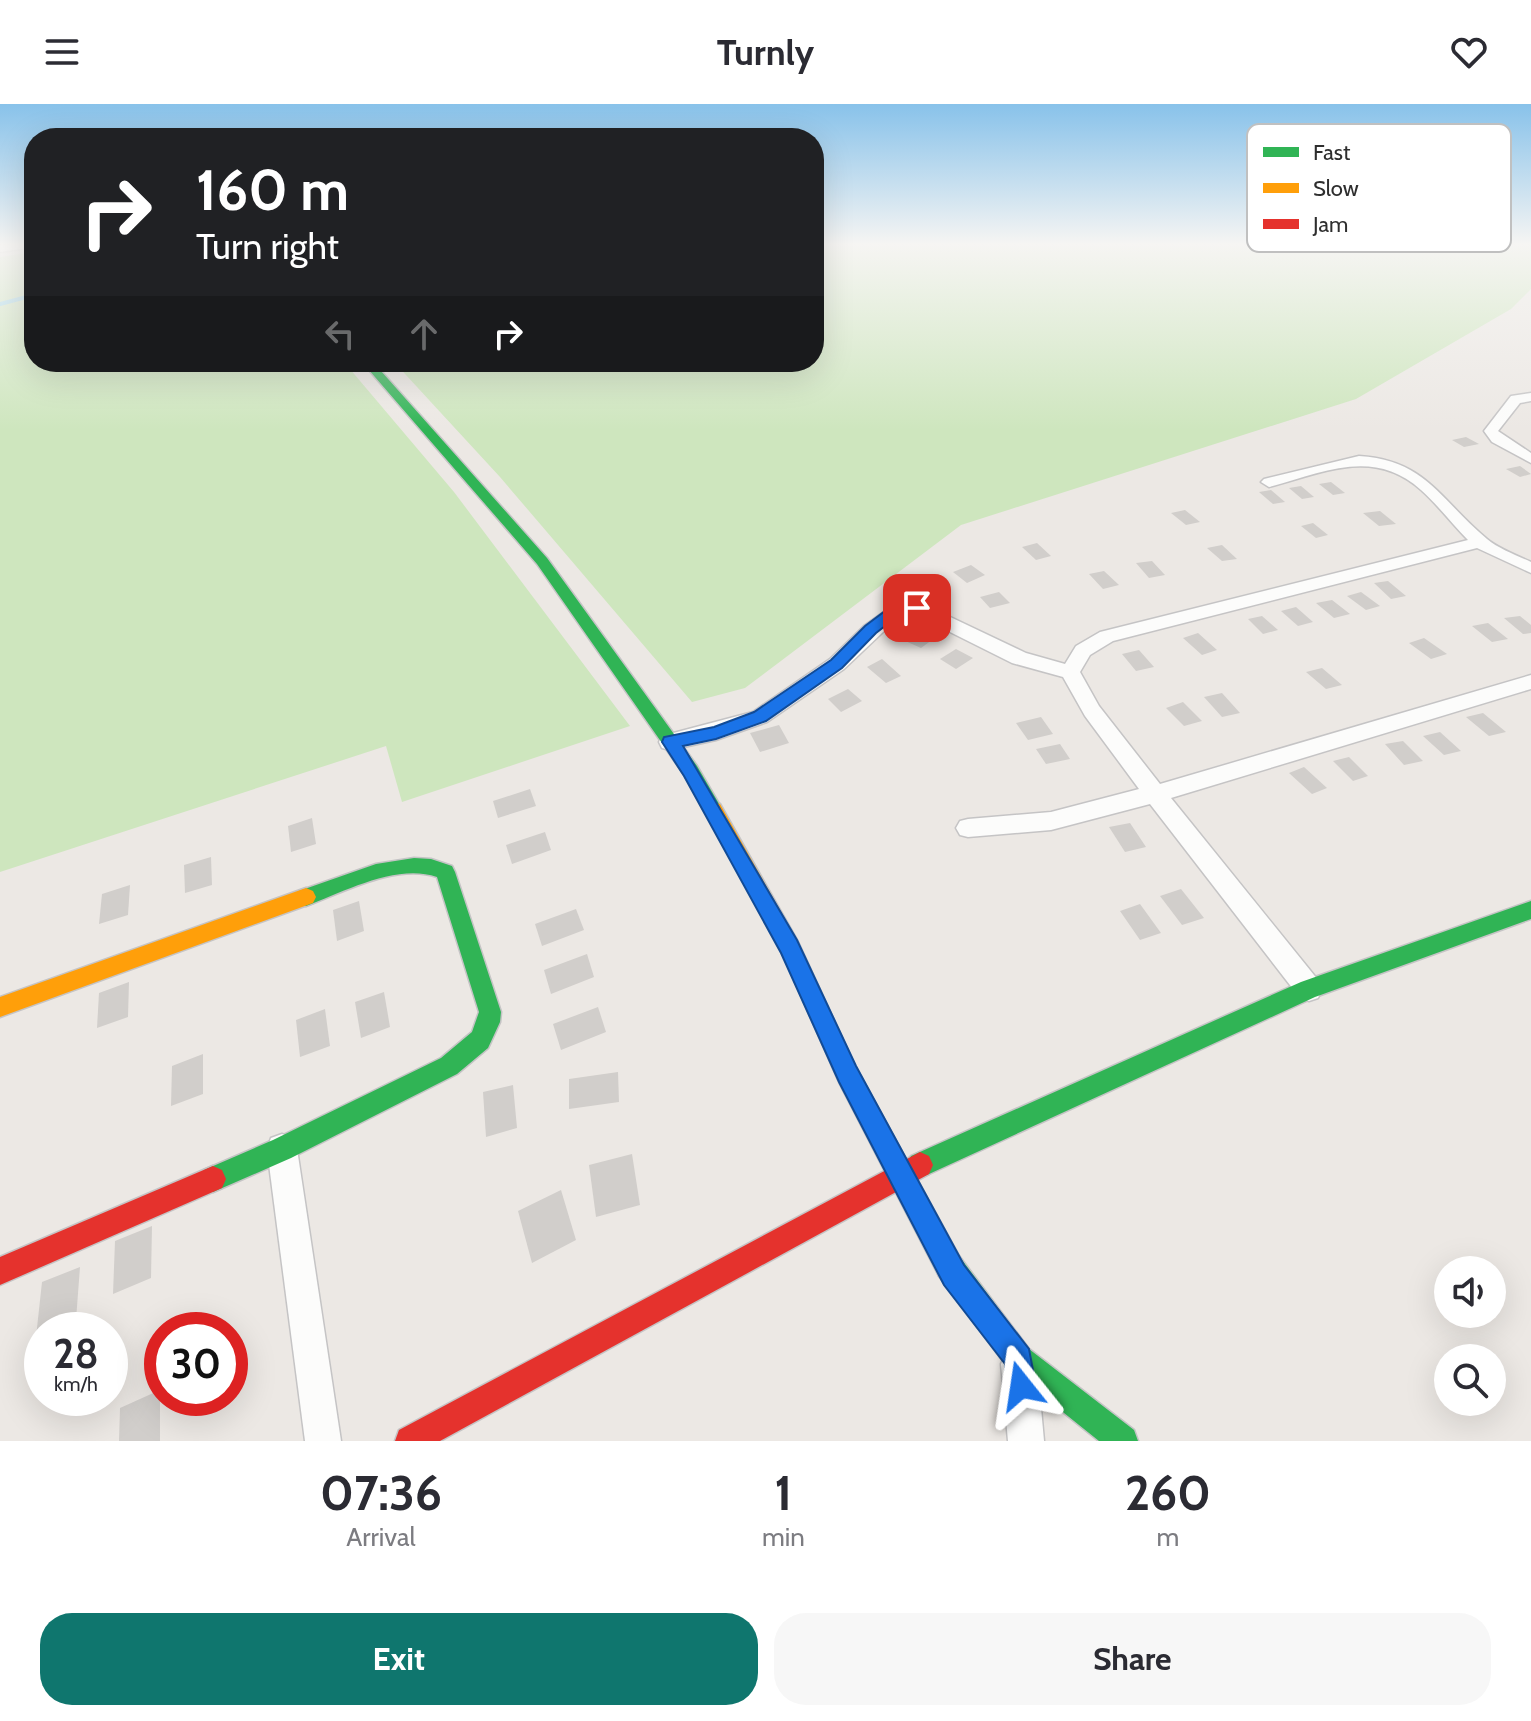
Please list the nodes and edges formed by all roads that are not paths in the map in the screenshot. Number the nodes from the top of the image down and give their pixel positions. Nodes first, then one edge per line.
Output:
1 (376, 372) edge
2 (1531, 397) edge
3 (1531, 459) edge
4 (1269, 482) dead end
5 (1480, 542) junction
6 (1531, 568) edge
7 (1070, 672) junction
8 (1531, 682) edge
9 (670, 742) junction
10 (1155, 794) junction
11 (968, 828) dead end
12 (1531, 910) edge
13 (1309, 989) junction
14 (0, 1007) edge
15 (282, 1149) junction
16 (899, 1174) junction
17 (0, 1271) edge
18 (1019, 1359) junction
19 (323, 1441) edge
20 (410, 1441) edge
21 (1026, 1441) edge
22 (1123, 1441) edge

1 - 9 street
2 - 3 street
4 - 5 street
5 - 6 street
5 - 7 street
7 - 9 street
7 - 10 street
8 - 10 street
9 - 16 street
10 - 11 street
10 - 13 street
12 - 13 street
13 - 16 street
14 - 15 street
15 - 17 street
15 - 19 street
16 - 18 street
16 - 20 street
18 - 21 street
18 - 22 street

